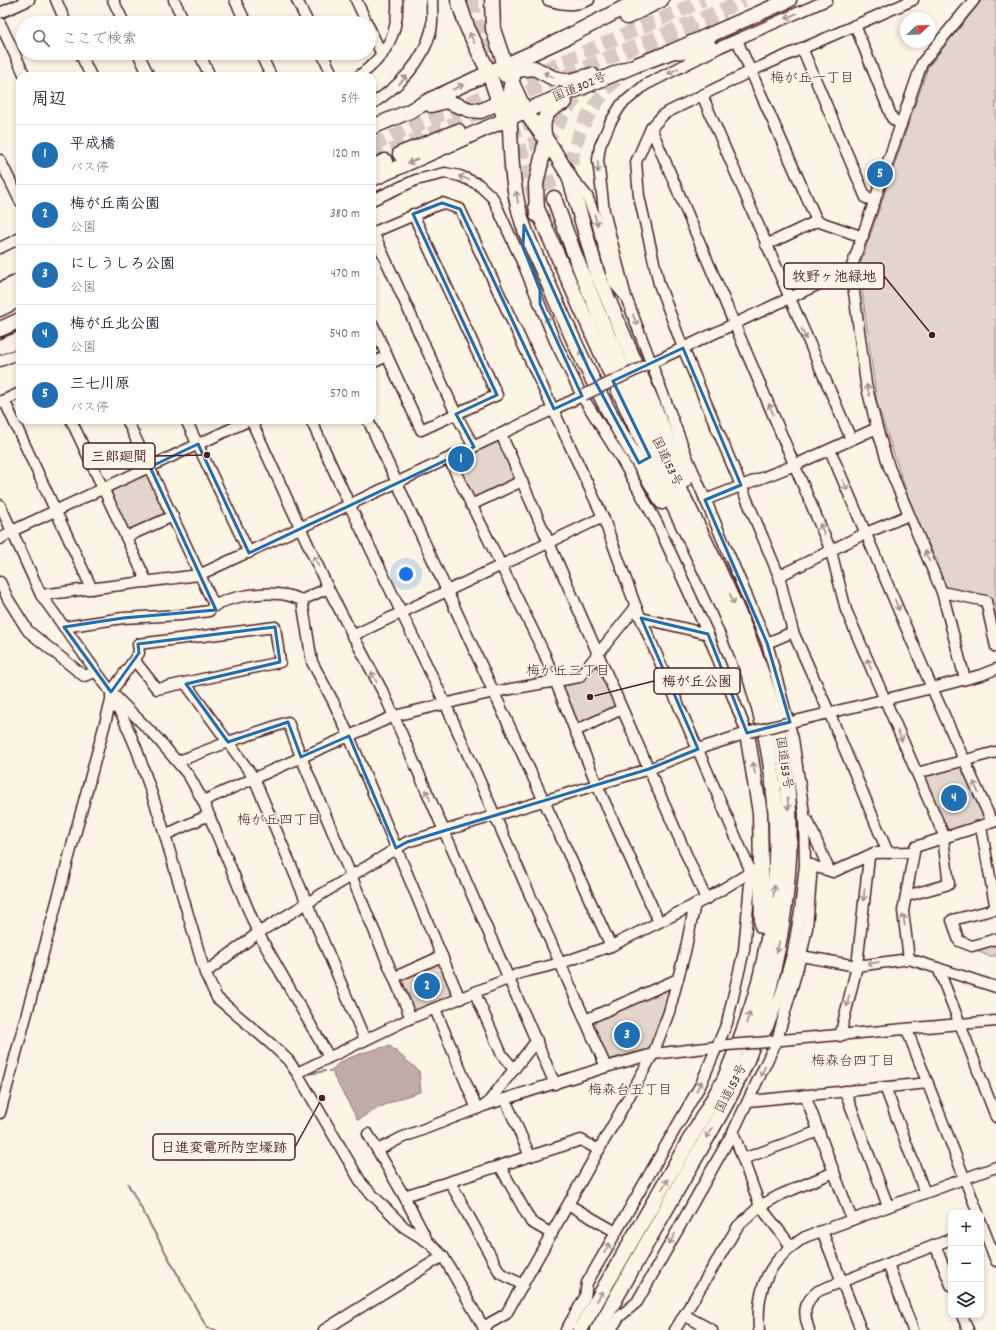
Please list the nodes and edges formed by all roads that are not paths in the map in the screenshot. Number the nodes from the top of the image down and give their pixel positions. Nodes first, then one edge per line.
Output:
1 (29, 0) edge
2 (56, 0) edge
3 (114, 0) edge
4 (174, 0) edge
5 (235, 0) edge
6 (297, 0) edge
7 (356, 0) edge
8 (397, 0) edge
9 (432, 0) edge
10 (458, 0) edge
11 (492, 0) edge
12 (548, 0) edge
13 (589, 0) edge
14 (639, 0) edge
15 (661, 0) edge
16 (767, 0) edge
17 (789, 0) edge
18 (827, 0) edge
19 (913, 0) edge
20 (974, 0) edge
21 (0, 13) edge
22 (63, 16) edge
23 (121, 16) edge
24 (182, 16) edge
25 (243, 16) edge
26 (305, 16) edge
27 (364, 16) edge
28 (0, 23) edge
29 (855, 25) junction
30 (565, 38) junction
31 (737, 40) junction
32 (376, 42) edge
33 (692, 43) junction
34 (720, 47) junction
35 (802, 48) junction
36 (669, 53) junction
37 (382, 55) junction
38 (16, 57) edge
39 (17, 60) edge
40 (83, 60) edge
41 (141, 60) edge
42 (202, 60) edge
43 (263, 60) edge
44 (325, 60) edge
45 (636, 65) junction
46 (511, 69) junction
47 (751, 71) junction
48 (23, 72) edge
49 (89, 72) edge
50 (147, 72) edge
51 (208, 72) edge
52 (269, 72) edge
53 (331, 72) edge
54 (364, 72) edge
55 (489, 73) junction
56 (702, 95) junction
57 (376, 101) edge
58 (505, 101) junction
59 (408, 112) junction
60 (525, 112) junction
61 (500, 122) junction
62 (376, 125) edge
63 (901, 125) junction
64 (651, 128) junction
65 (545, 141) junction
66 (400, 154) dead end
67 (0, 160) edge
68 (386, 160) dead end
69 (376, 165) edge
70 (569, 176) junction
71 (376, 177) edge
72 (16, 193) edge
73 (376, 198) edge
74 (554, 198) tunnel mouth
75 (570, 200) tunnel mouth
76 (875, 201) junction
77 (536, 206) tunnel mouth
78 (413, 214) junction
79 (817, 221) junction
80 (524, 225) junction
81 (376, 231) edge
82 (862, 237) junction
83 (376, 239) edge
84 (16, 240) edge
85 (766, 245) junction
86 (0, 248) edge
87 (851, 269) junction
88 (16, 281) edge
89 (0, 288) edge
90 (16, 289) edge
91 (0, 297) edge
92 (626, 297) junction
93 (788, 299) junction
94 (16, 301) edge
95 (540, 304) junction
96 (0, 309) edge
97 (16, 310) edge
98 (0, 317) edge
99 (16, 322) edge
100 (734, 324) junction
101 (16, 328) edge
102 (0, 329) edge
103 (376, 333) edge
104 (0, 334) edge
105 (16, 340) edge
106 (0, 347) edge
107 (683, 348) junction
108 (16, 354) edge
109 (387, 356) junction
110 (0, 361) edge
111 (376, 361) edge
112 (649, 364) junction
113 (16, 395) edge
114 (583, 395) junction
115 (2, 401) edge
116 (554, 409) junction
117 (456, 414) junction
118 (73, 424) edge
119 (129, 424) edge
120 (188, 424) edge
121 (241, 424) edge
122 (252, 424) edge
123 (313, 424) edge
124 (370, 424) edge
125 (877, 428) junction
126 (501, 434) junction
127 (851, 439) junction
128 (198, 444) junction
129 (658, 444) junction
130 (474, 447) junction
131 (830, 450) junction
132 (449, 459) junction
133 (795, 465) junction
134 (150, 467) junction
135 (522, 481) junction
136 (397, 484) junction
137 (741, 485) junction
138 (104, 488) junction
139 (656, 492) junction
140 (705, 500) junction
141 (0, 505) edge
142 (471, 505) junction
143 (350, 506) junction
144 (57, 510) junction
145 (909, 515) junction
146 (173, 516) junction
147 (603, 517) junction
148 (301, 529) junction
149 (12, 531) junction
150 (866, 533) junction
151 (126, 537) junction
152 (0, 539) edge
153 (549, 542) junction
154 (831, 550) junction
155 (249, 553) junction
156 (716, 563) junction
157 (501, 566) junction
158 (705, 572) junction
159 (199, 575) junction
160 (779, 576) junction
161 (0, 582) edge
162 (147, 582) junction
163 (328, 588) junction
164 (92, 589) junction
165 (447, 591) junction
166 (942, 592) junction
167 (41, 594) junction
168 (302, 600) junction
169 (214, 605) junction
170 (636, 607) junction
171 (401, 613) junction
172 (641, 618) junction
173 (64, 627) junction
174 (793, 632) junction
175 (708, 634) junction
176 (352, 636) junction
177 (767, 643) junction
178 (996, 647) edge
179 (597, 653) junction
180 (135, 661) junction
181 (996, 669) edge
182 (96, 672) junction
183 (965, 679) junction
184 (556, 681) junction
185 (186, 684) junction
186 (932, 688) junction
187 (494, 692) junction
188 (112, 697) junction
189 (884, 700) junction
190 (446, 705) junction
191 (622, 709) junction
192 (829, 712) junction
193 (394, 716) junction
194 (788, 722) junction
195 (576, 731) junction
196 (749, 733) junction
197 (349, 736) junction
198 (228, 742) junction
199 (698, 749) junction
200 (996, 752) edge
201 (301, 757) junction
202 (964, 760) junction
203 (178, 761) junction
204 (649, 769) junction
205 (917, 773) junction
206 (254, 778) junction
207 (597, 785) junction
208 (203, 801) junction
209 (544, 801) junction
210 (209, 815) junction
211 (496, 816) junction
212 (804, 817) junction
213 (994, 822) edge
214 (981, 827) junction
215 (444, 831) junction
216 (166, 835) junction
217 (944, 839) junction
218 (396, 848) junction
219 (913, 852) junction
220 (888, 853) junction
221 (869, 857) junction
222 (808, 864) junction
223 (992, 869) edge
224 (829, 870) junction
225 (751, 872) junction
226 (352, 875) junction
227 (906, 896) junction
228 (706, 899) junction
229 (308, 903) junction
230 (695, 904) junction
231 (996, 909) edge
232 (659, 922) junction
233 (258, 933) junction
234 (996, 939) edge
235 (611, 946) junction
236 (442, 956) junction
237 (801, 956) junction
238 (909, 959) junction
239 (764, 960) junction
240 (561, 963) junction
241 (857, 966) junction
242 (938, 968) junction
243 (205, 973) junction
244 (395, 977) junction
245 (510, 978) junction
246 (678, 979) junction
247 (996, 988) edge
248 (475, 993) junction
249 (460, 999) junction
250 (435, 1009) junction
251 (411, 1018) junction
252 (585, 1020) junction
253 (996, 1021) edge
254 (960, 1024) junction
255 (907, 1030) junction
256 (840, 1036) junction
257 (365, 1040) junction
258 (537, 1040) junction
259 (773, 1041) junction
260 (722, 1046) junction
261 (653, 1054) junction
262 (329, 1057) junction
263 (606, 1067) junction
264 (744, 1067) junction
265 (513, 1068) junction
266 (297, 1073) junction
267 (928, 1083) junction
268 (555, 1084) junction
269 (885, 1087) junction
270 (845, 1091) junction
271 (806, 1096) junction
272 (504, 1099) junction
273 (749, 1101) junction
274 (481, 1107) junction
275 (0, 1113) edge
276 (996, 1117) edge
277 (819, 1131) junction
278 (733, 1132) junction
279 (368, 1134) dead end
280 (378, 1150) junction
281 (599, 1150) junction
282 (530, 1156) junction
283 (743, 1159) junction
284 (500, 1166) junction
285 (996, 1166) edge
286 (834, 1172) junction
287 (964, 1178) junction
288 (450, 1182) junction
289 (925, 1193) junction
290 (404, 1196) junction
291 (570, 1205) junction
292 (760, 1206) junction
293 (888, 1206) junction
294 (977, 1210) edge
295 (852, 1220) junction
296 (822, 1231) junction
297 (984, 1231) edge
298 (616, 1232) junction
299 (552, 1234) junction
300 (948, 1240) edge
301 (428, 1242) junction
302 (791, 1246) junction
303 (936, 1246) junction
304 (443, 1256) junction
305 (996, 1261) edge
306 (888, 1264) junction
307 (842, 1282) junction
308 (950, 1282) edge
309 (523, 1285) junction
310 (684, 1315) junction
311 (963, 1318) edge
312 (578, 1326) edge
313 (484, 1328) edge
314 (324, 1330) edge
315 (566, 1330) edge
316 (598, 1330) edge
317 (611, 1330) edge
318 (675, 1330) edge
319 (712, 1330) edge
320 (759, 1330) edge
321 (809, 1330) edge
322 (860, 1330) edge
323 (913, 1330) edge
324 (968, 1330) edge

1 - 21 street
2 - 22 street
3 - 23 street
4 - 24 street
5 - 25 street
6 - 26 street
7 - 27 street
8 - 37 street
57 -> 9 street
55 -> 10 highway
11 - 46 highway
12 - 13 street
14 - 30 highway
15 - 30 highway
16 - 33 highway
17 - 33 highway, 国道302号
18 -> 31 street
19 - 29 street
20 - 63 street
28 - 38 street
29 - 35 street
29 - 63 street
30 - 46 highway
31 - 34 street
31 - 47 street
32 - 37 street
33 - 36 highway, 国道302号
34 - 36 street
34 -> 92 street
35 - 47 street
35 - 76 street
36 - 45 highway, 国道302号
36 -> 46 highway
37 - 54 street
39 - 48 street
40 - 49 street
41 - 50 street
42 - 51 street
43 - 52 street
44 - 53 street
45 - 60 highway, 国道302号
45 - 65 highway
46 - 55 highway
46 - 58 highway
46 - 60 highway
47 - 56 street
47 - 79 street
55 - 58 highway
59 -> 55 highway
56 - 64 street
56 - 85 street
58 - 59 highway
58 - 60 highway
58 - 61 highway
59 - 62 highway
60 - 61 highway, 国道302号
60 - 65 highway
61 - 66 highway
61 -> 71 highway, 国道302号
80 -> 61 highway
63 - 76 street
64 - 100 street
64 - 107 street
65 - 70 highway
65 - 139 highway
67 - 72 street
68 - 69 highway
70 -> 92 street
70 - 156 highway
95 -> 73 street
74 - 129 highway, 国道153号
75 - 129 highway
76 - 82 street
77 - 158 highway, 国道153号
78 - 81 street
78 - 116 street
78 - 117 street
79 - 82 street
79 - 85 street
80 - 95 street
139 -> 80 highway
82 - 87 street
83 - 117 street
84 - 86 street
85 - 93 street
87 - 93 street
125 -> 87 street
88 - 89 street
90 - 91 highway
92 -> 112 street
93 - 100 street
93 -> 127 street
94 - 96 highway
114 -> 95 street
97 - 98 highway
99 - 102 highway
100 - 107 street
133 -> 100 street
101 - 104 highway
103 - 109 street
105 - 106 highway
107 - 112 street
107 - 137 street
108 - 110 street
109 - 111 street
109 - 117 street
112 - 114 street, bridge
112 - 140 street
113 - 115 street
114 - 116 street
114 - 175 street
115 - 144 street
116 - 126 street
116 - 147 street
117 - 130 street
118 - 138 street
119 - 134 street
120 - 128 street
121 - 128 street
122 - 148 street
123 - 143 street
124 - 136 street
125 - 127 street
125 - 145 street
126 - 130 street
126 - 135 street
127 - 131 street
128 - 134 street
128 - 155 street
129 - 156 highway, 国道153号
130 - 132 street
131 - 133 street
131 -> 150 street
132 - 136 street
132 - 142 street
133 - 137 street
154 -> 133 street
134 - 138 street
134 - 146 street
135 - 142 street
135 - 153 street
136 - 143 street
136 - 165 street
137 - 140 street
137 - 160 street
138 - 144 street
138 - 151 street
139 - 158 highway
140 - 177 street
141 - 149 street
142 - 157 street
143 - 148 street
143 - 171 street
144 - 149 street
144 - 164 street
145 - 150 street
166 -> 145 street
146 - 151 street
146 - 159 street
147 - 153 street
147 - 170 street
148 - 155 street
163 -> 148 street
149 - 152 street
149 - 167 street
150 - 154 street
150 -> 186 street
151 - 162 street
153 - 157 street
153 - 179 street
154 - 160 street
189 -> 154 street
155 - 159 street
156 -> 264 highway, 国道153号
157 - 165 street
157 - 184 street
239 -> 158 highway, 国道153号
159 - 162 street
159 - 169 street
160 - 174 street
161 - 182 street
162 - 164 street
163 - 168 street
163 - 176 street
164 - 167 street
165 - 171 street
165 - 187 street
166 - 178 street
166 - 183 street
167 - 173 street
168 - 169 street
168 - 197 street
169 - 173 street
170 - 172 street
170 - 179 street
171 - 176 street
171 - 190 street
172 - 175 street
172 - 199 street
173 - 182 street
174 - 177 street
174 - 192 street
175 - 196 street
193 -> 176 street
177 - 194 street
179 - 184 street
179 - 191 street
180 - 185 street
180 - 185 street
180 - 188 street
181 - 183 street
182 - 188 street
183 - 186 street
184 - 187 street
184 - 195 street
185 - 198 street
186 - 189 street
186 - 202 street
187 - 190 street
187 - 209 street
188 - 203 street
188 - 216 street
188 - 275 street
189 - 192 street
189 -> 205 street
190 - 193 street
190 - 211 street
191 - 195 street
191 - 204 street
192 - 194 street
192 - 220 street
193 - 197 street
215 -> 193 street
194 - 196 street, bridge
194 - 212 street
195 - 207 street
196 - 199 street
239 -> 196 highway
197 - 201 street
197 - 218 street
198 - 201 street
198 - 203 street
198 - 206 street
199 - 204 street
199 - 225 street
200 - 202 street
201 - 206 street
201 - 226 street
202 - 205 street
213 -> 202 street
203 - 208 street
204 - 207 street
204 - 228 street
205 - 217 street
206 - 208 street
206 - 229 street
207 - 209 street
207 - 232 street
208 - 210 street
209 - 211 street
209 - 235 street
210 - 216 street
210 - 233 street
211 - 215 street
211 - 240 street
212 - 222 street
212 - 224 street
213 - 214 street
214 - 217 street
214 - 223 street
215 - 218 street
215 - 245 street
216 - 243 street
217 - 219 street
217 - 227 street
218 - 226 street
218 - 236 street
219 - 220 street
219 - 227 street
220 - 221 street
221 - 224 street
221 -> 241 street
222 - 224 street
222 - 237 street
222 - 264 street
223 - 231 street
225 - 228 street
225 - 260 street
226 - 229 street
226 - 244 street
238 -> 227 street
228 - 230 street
229 - 233 street
229 - 257 street
230 - 232 street
230 - 246 street
231 - 234 street
232 - 235 street
233 - 243 street
233 - 262 street
235 - 240 street
236 - 244 street
236 - 249 street
237 - 241 street
237 - 259 street
238 -> 241 street
238 - 242 street
312 -> 239 highway, 国道153号
240 - 245 street
240 - 252 street
241 -> 256 street
242 - 247 street
242 - 254 street
243 - 266 street
244 - 251 street
245 - 248 street
245 - 258 street
246 - 252 street
246 - 261 street
248 - 249 street
248 - 265 street
249 - 250 street
250 - 251 street
250 - 274 street
251 - 257 street
252 - 263 street
253 - 254 street
254 - 255 street
254 - 276 street
255 - 256 street
255 - 267 street
256 - 259 street
257 - 262 street
258 - 265 street
258 - 268 street
259 - 260 street, bridge
259 -> 273 street
260 - 261 street
298 -> 260 street
261 - 263 street
261 - 281 street
262 - 266 street
263 - 268 street
264 -> 316 highway, 国道153号
265 - 274 street
266 - 301 street
267 - 269 street
267 - 287 street
268 - 272 street
269 - 270 street
269 - 289 street
270 - 271 street
270 - 293 street
271 - 273 street
271 - 277 street
272 - 274 street
272 - 282 street
273 - 278 street
274 - 280 street
277 - 283 street
277 - 286 street
278 - 283 street
278 -> 317 street
279 - 280 street
280 - 290 street
281 - 282 street
281 - 291 street
282 - 284 street
283 - 292 street
284 - 288 street
284 - 299 street
285 - 287 street
286 - 292 street
286 - 295 street
287 - 289 street
287 - 294 street
288 - 290 street
288 - 309 street
289 - 293 street
290 - 301 street
291 - 298 street
291 - 299 street
292 - 302 street
292 - 310 street
293 - 295 street
295 - 296 street
296 - 302 street
296 - 307 street
297 - 305 street
312 -> 298 street
299 - 309 street
300 - 303 street
301 - 304 street
302 - 320 street
303 - 306 street
303 - 308 street
304 - 313 street
304 - 314 street
306 - 307 street
306 - 323 street
307 - 321 street
307 - 322 street
309 - 313 street
310 - 318 street
310 - 319 street
311 - 324 street
312 - 315 street

